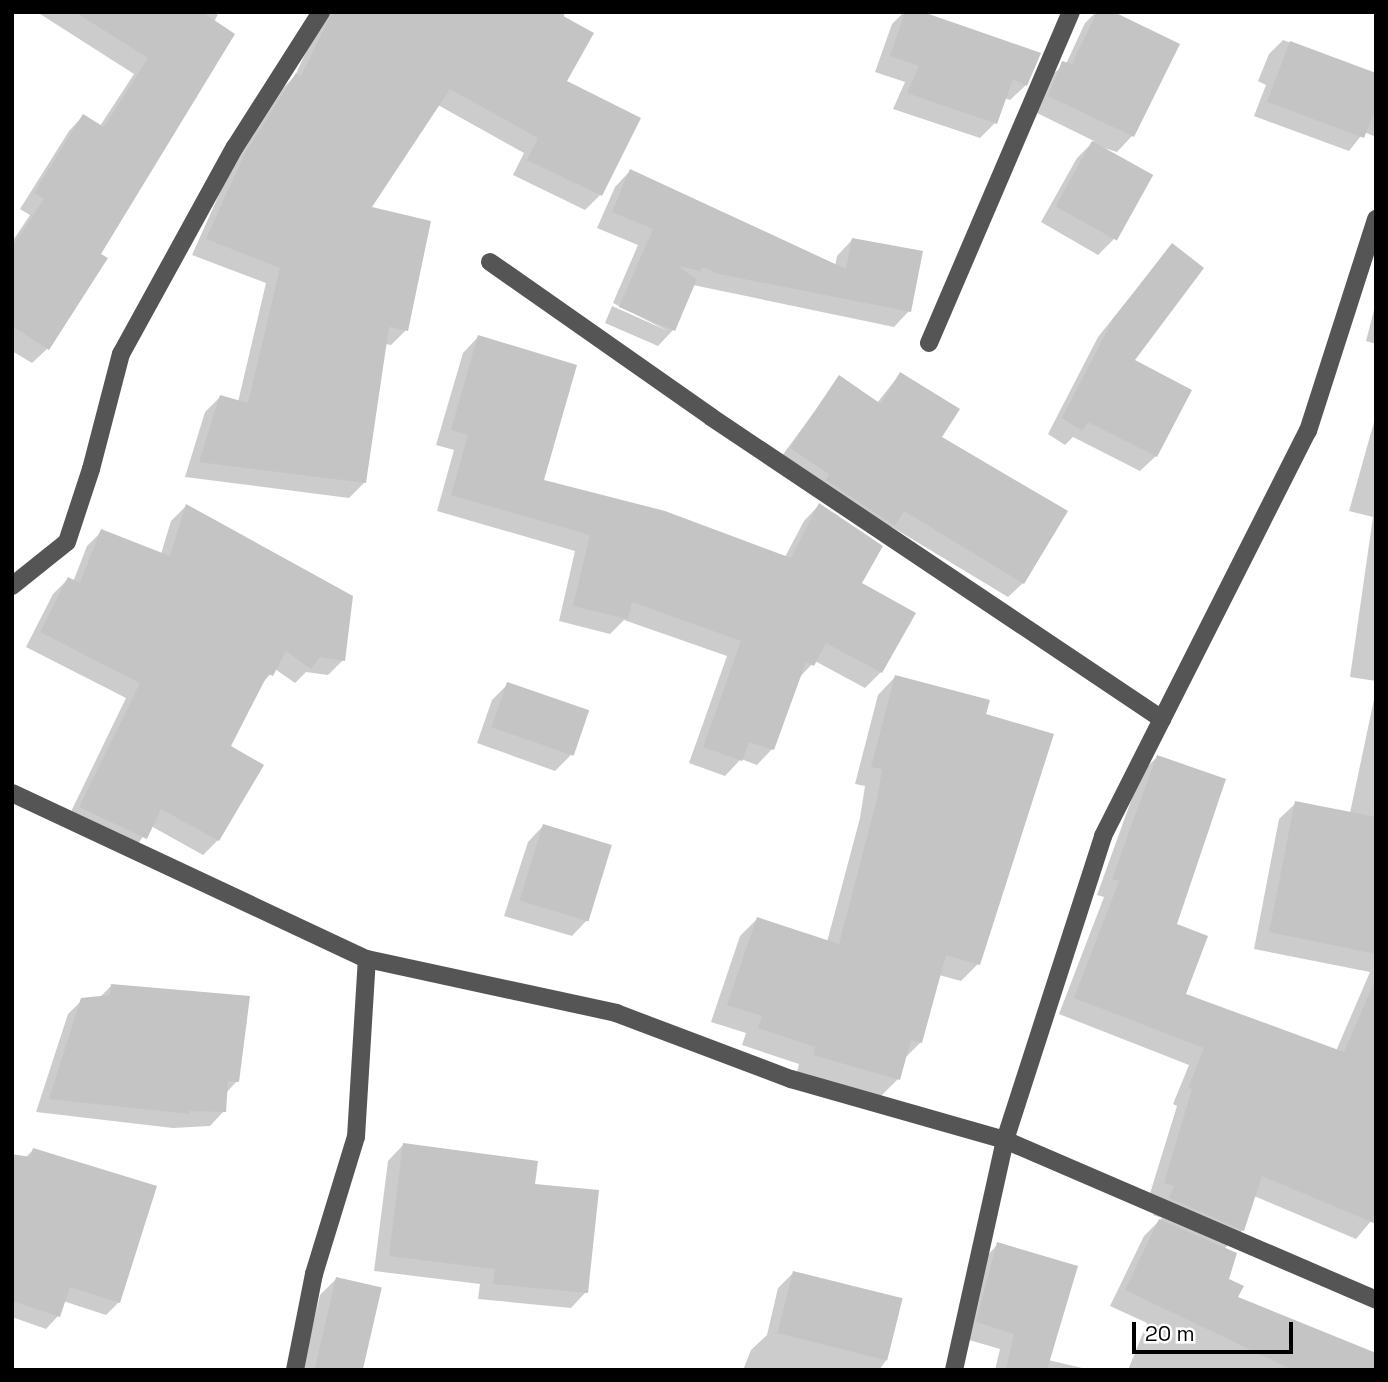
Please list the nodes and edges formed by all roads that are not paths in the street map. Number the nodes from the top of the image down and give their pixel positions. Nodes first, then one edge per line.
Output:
1 (321, 12) edge
2 (1071, 12) edge
3 (1376, 219) edge
4 (490, 262) dead end
5 (929, 343) dead end
6 (12, 586) edge
7 (1162, 719) junction
8 (12, 793) edge
9 (367, 959) junction
10 (1004, 1140) junction
11 (1376, 1300) edge
12 (295, 1370) edge
13 (954, 1370) edge

1 - 6 street
2 - 5 street
3 - 7 street
4 - 7 street
7 - 10 street
8 - 9 street
9 - 10 street
9 - 12 street
10 - 11 street
10 - 13 street

